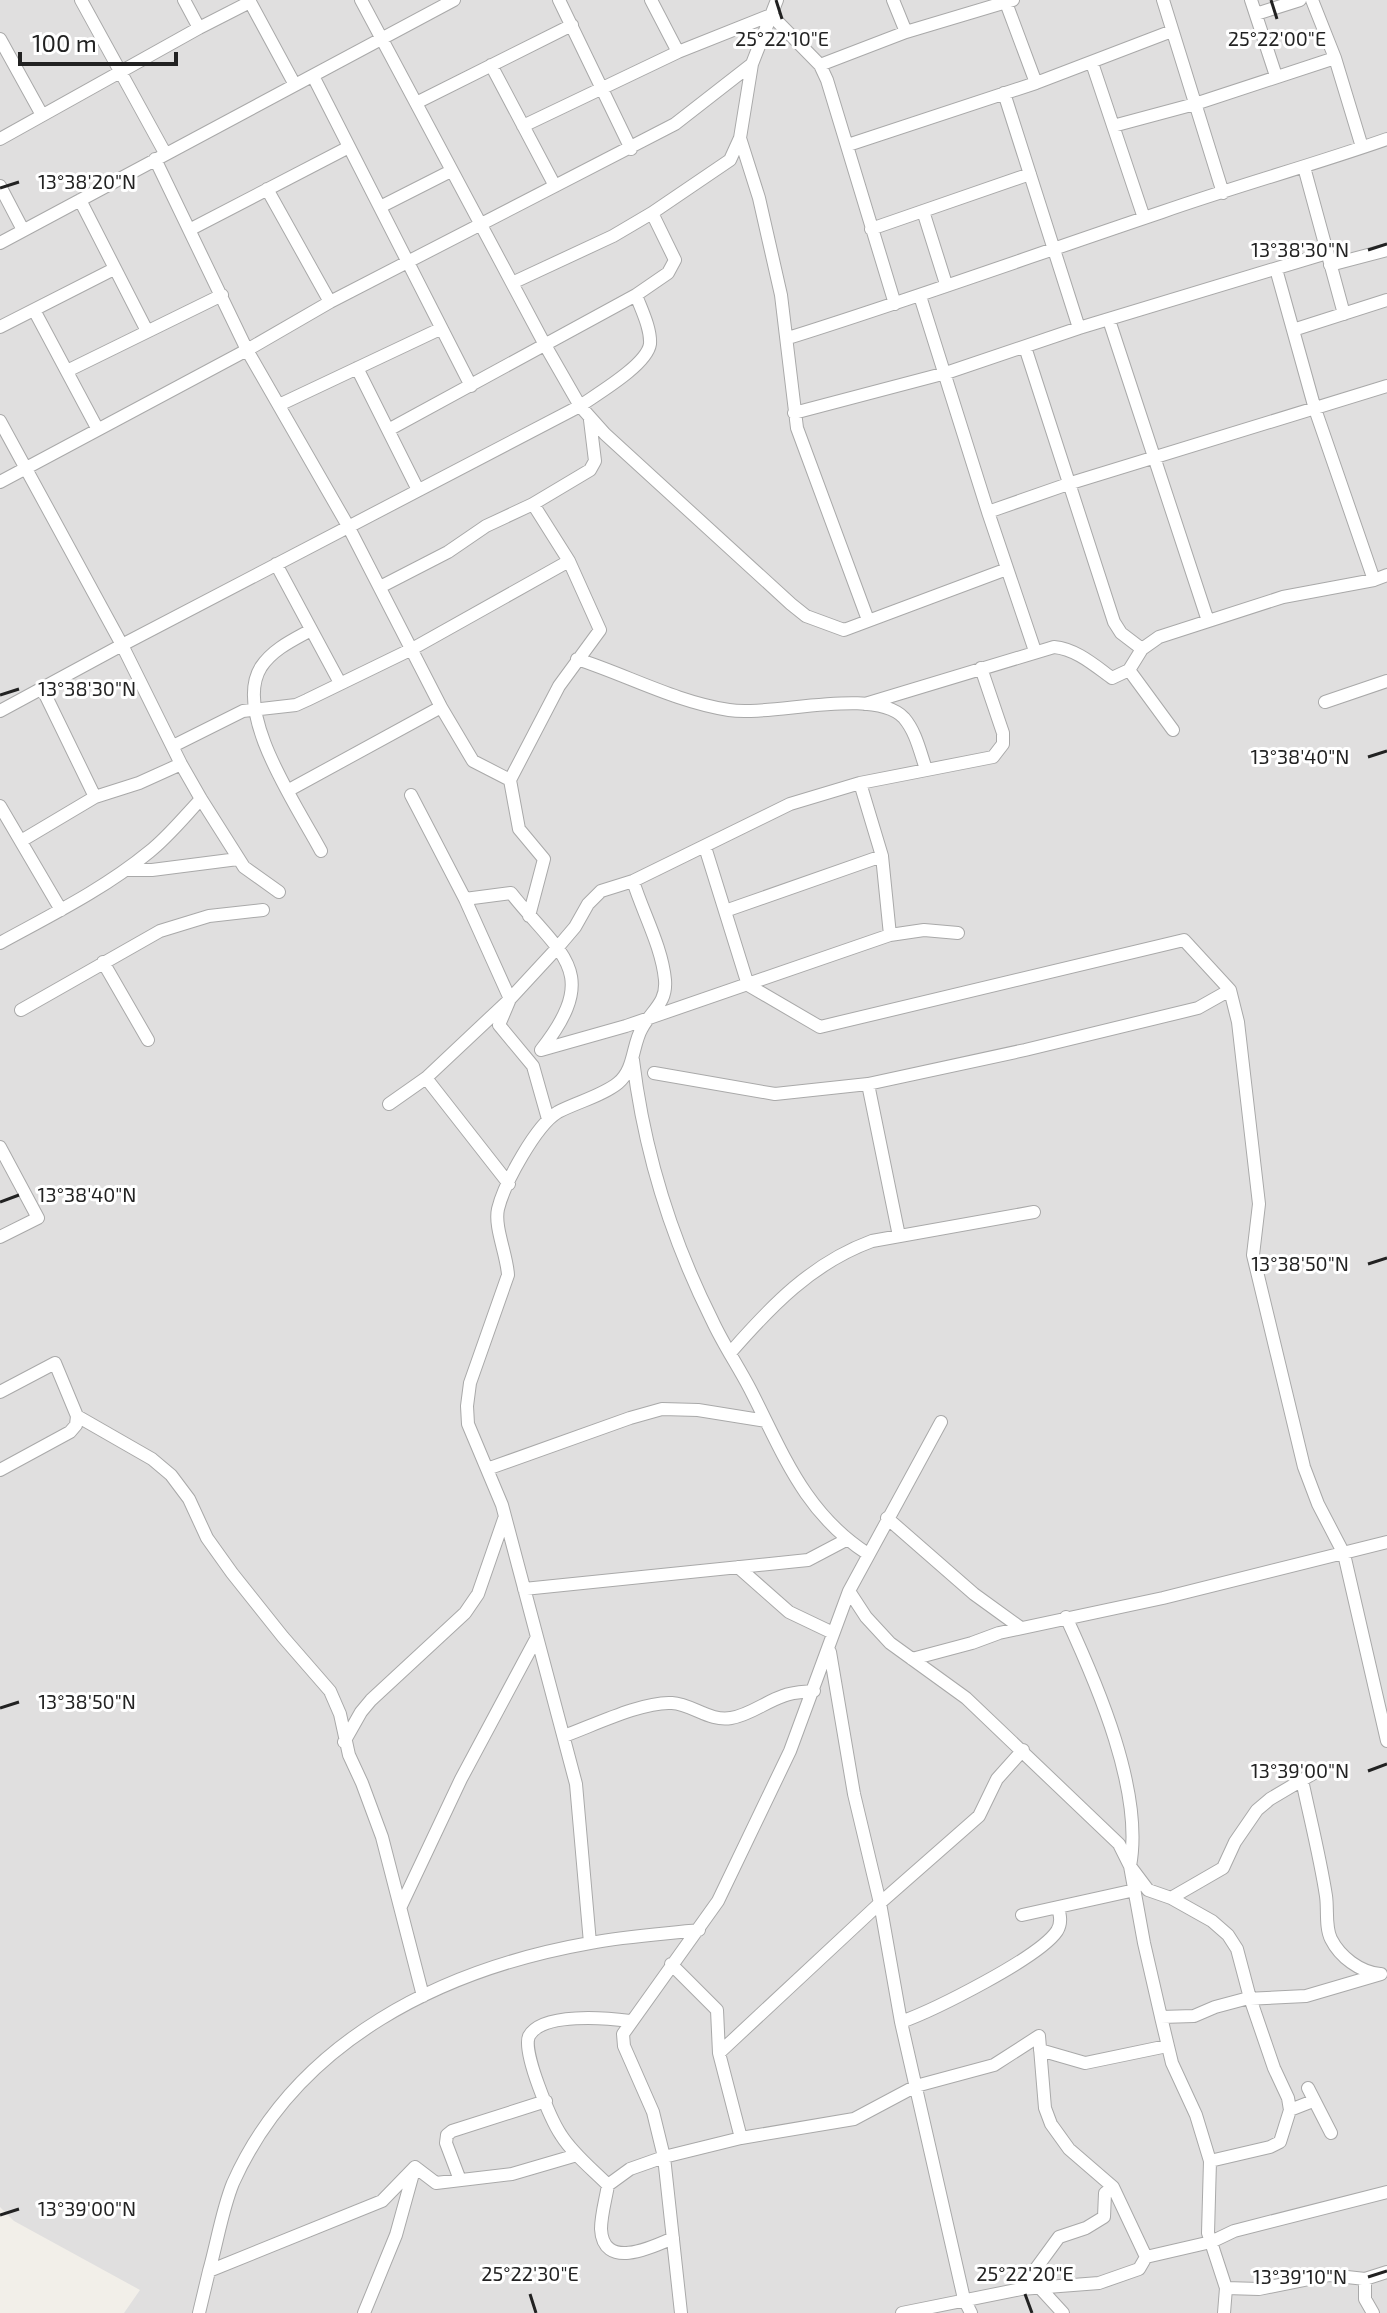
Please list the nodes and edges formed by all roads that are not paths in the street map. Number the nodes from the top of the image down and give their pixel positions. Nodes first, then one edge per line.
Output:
1 (81, 0) edge
2 (184, 0) edge
3 (361, 0) edge
4 (454, 0) edge
5 (559, 0) edge
6 (651, 0) edge
7 (777, 0) edge
8 (893, 0) edge
9 (1163, 0) edge
10 (1251, 0) edge
11 (1300, 0) edge
12 (1312, 0) edge
13 (249, 1) edge
14 (1008, 1) edge
15 (1256, 14) junction
16 (771, 15) junction
17 (572, 25) junction
18 (199, 28) junction
19 (1172, 31) junction
20 (906, 32) junction
21 (382, 38) junction
22 (0, 39) edge
23 (678, 52) junction
24 (1335, 58) junction
25 (12, 61) junction
26 (1092, 63) junction
27 (752, 64) junction
28 (491, 65) junction
29 (820, 65) junction
30 (0, 69) edge
31 (120, 73) junction
32 (313, 76) junction
33 (1276, 76) junction
34 (1036, 83) junction
35 (295, 85) junction
36 (602, 89) junction
37 (1004, 93) junction
38 (416, 103) junction
39 (1195, 104) junction
40 (42, 115) junction
41 (523, 126) junction
42 (1113, 126) junction
43 (740, 138) junction
44 (0, 139) edge
45 (1386, 140) edge
46 (848, 145) junction
47 (349, 147) junction
48 (1362, 147) junction
49 (631, 149) junction
50 (160, 156) junction
51 (1304, 167) junction
52 (451, 171) junction
53 (1030, 174) junction
54 (0, 186) edge
55 (555, 186) junction
56 (267, 189) junction
57 (1223, 193) junction
58 (80, 200) junction
59 (380, 207) junction
60 (923, 211) junction
61 (652, 213) junction
62 (1144, 218) junction
63 (479, 225) junction
64 (191, 229) junction
65 (871, 229) junction
66 (23, 230) junction
67 (0, 243) edge
68 (1054, 248) junction
69 (1387, 250) edge
70 (1328, 259) junction
71 (407, 263) junction
72 (114, 269) junction
73 (1276, 269) junction
74 (512, 283) junction
75 (946, 284) junction
76 (222, 295) junction
77 (636, 295) junction
78 (920, 296) junction
79 (1387, 300) edge
80 (330, 302) junction
81 (895, 304) junction
82 (34, 310) junction
83 (1344, 314) junction
84 (1109, 320) junction
85 (0, 327) edge
86 (1079, 328) junction
87 (440, 329) junction
88 (1293, 330) junction
89 (147, 331) junction
90 (788, 338) junction
91 (545, 345) junction
92 (1025, 347) junction
93 (247, 350) junction
94 (357, 368) junction
95 (67, 371) junction
96 (946, 373) junction
97 (471, 386) junction
98 (1387, 386) edge
99 (279, 405) junction
100 (580, 406) junction
101 (1315, 409) junction
102 (794, 413) junction
103 (590, 418) junction
104 (0, 421) edge
105 (97, 428) junction
106 (390, 429) junction
107 (1156, 457) junction
108 (27, 468) junction
109 (0, 482) edge
110 (1071, 483) junction
111 (418, 490) junction
112 (533, 504) junction
113 (988, 512) junction
114 (348, 526) junction
115 (569, 561) junction
116 (276, 564) junction
117 (1007, 569) junction
118 (1387, 575) edge
119 (1374, 580) junction
120 (380, 587) junction
121 (868, 620) junction
122 (1208, 621) junction
123 (311, 630) junction
124 (122, 645) junction
125 (412, 649) junction
126 (1142, 649) junction
127 (1035, 651) junction
128 (577, 659) junction
129 (981, 668) junction
130 (1129, 670) junction
131 (1387, 681) edge
132 (340, 683) junction
133 (42, 688) junction
134 (1325, 702) dead end
135 (865, 704) junction
136 (441, 707) junction
137 (255, 709) junction
138 (0, 711) edge
139 (1173, 730) dead end
140 (173, 746) junction
141 (181, 764) junction
142 (926, 769) junction
143 (510, 780) junction
144 (860, 783) junction
145 (289, 790) junction
146 (411, 795) dead end
147 (95, 797) junction
148 (201, 799) junction
149 (0, 806) edge
150 (21, 841) junction
151 (705, 847) junction
152 (321, 851) dead end
153 (882, 856) junction
154 (238, 859) junction
155 (126, 870) junction
156 (633, 881) junction
157 (279, 892) dead end
158 (465, 899) junction
159 (61, 910) junction
160 (263, 910) dead end
161 (725, 911) junction
162 (529, 916) junction
163 (958, 933) dead end
164 (890, 935) junction
165 (0, 943) edge
166 (558, 947) junction
167 (103, 962) junction
168 (748, 985) junction
169 (1230, 990) junction
170 (510, 999) junction
171 (21, 1010) dead end
172 (653, 1015) junction
173 (148, 1040) dead end
174 (541, 1050) junction
175 (633, 1057) junction
176 (530, 1061) junction
177 (654, 1073) dead end
178 (426, 1078) junction
179 (868, 1084) junction
180 (389, 1104) dead end
181 (548, 1119) junction
182 (0, 1147) edge
183 (509, 1184) junction
184 (1034, 1212) dead end
185 (899, 1236) junction
186 (0, 1237) edge
187 (730, 1353) junction
188 (0, 1392) edge
189 (77, 1416) junction
190 (766, 1421) junction
191 (941, 1422) dead end
192 (487, 1469) junction
193 (0, 1470) edge
194 (504, 1518) junction
195 (887, 1518) junction
196 (846, 1540) junction
197 (1387, 1542) edge
198 (868, 1554) junction
199 (1344, 1554) junction
200 (738, 1567) junction
201 (524, 1589) junction
202 (849, 1591) junction
203 (1066, 1617) junction
204 (1021, 1628) junction
205 (537, 1637) junction
206 (831, 1639) junction
207 (912, 1659) junction
208 (814, 1691) junction
209 (564, 1736) junction
210 (1387, 1741) edge
211 (344, 1742) junction
212 (1023, 1750) junction
213 (1319, 1770) dead end
214 (1302, 1780) junction
215 (1130, 1866) junction
216 (1135, 1890) junction
217 (1171, 1898) junction
218 (880, 1903) junction
219 (401, 1906) junction
220 (1058, 1907) junction
221 (1022, 1915) dead end
222 (699, 1930) junction
223 (590, 1943) junction
224 (671, 1964) junction
225 (1384, 1973) edge
226 (423, 1996) junction
227 (1250, 1998) junction
228 (1161, 2017) junction
229 (630, 2021) junction
230 (901, 2022) junction
231 (1167, 2046) junction
232 (1040, 2050) junction
233 (719, 2053) junction
234 (916, 2086) junction
235 (546, 2101) junction
236 (1290, 2110) junction
237 (1331, 2133) dead end
238 (741, 2138) junction
239 (577, 2155) junction
240 (664, 2157) junction
241 (1210, 2161) junction
242 (415, 2167) junction
243 (460, 2180) junction
244 (608, 2185) junction
245 (1113, 2187) junction
246 (1387, 2192) edge
247 (673, 2238) junction
248 (1211, 2242) junction
249 (1146, 2257) junction
250 (209, 2271) junction
251 (1387, 2272) edge
252 (1365, 2279) junction
253 (1040, 2288) junction
254 (1226, 2288) junction
255 (1021, 2289) junction
256 (964, 2299) junction
257 (199, 2313) edge
258 (364, 2313) edge
259 (681, 2313) edge
260 (902, 2313) edge
261 (971, 2313) edge
262 (1063, 2313) edge
263 (1224, 2313) edge
264 (1373, 2313) edge

1 - 31 street
2 - 18 street
3 - 21 street
4 - 21 street
5 - 17 street
6 - 23 street
7 - 16 street
8 - 20 street
9 - 19 street
10 - 15 street
11 - 15 street
12 - 24 street
13 - 18 street
13 - 35 street
14 - 20 street
14 - 34 street
15 - 33 street
16 - 23 street
16 - 27 street
16 - 29 street
17 - 28 street
17 - 36 street
18 - 31 street
19 - 26 street
19 - 39 street
20 - 29 street
21 - 32 street
21 - 38 street
22 - 25 street
23 - 36 street
24 - 33 street
24 - 48 street
25 - 30 street
25 - 40 street
26 - 34 street
26 - 42 street
27 - 43 street
27 - 49 street
28 - 38 street
28 - 41 street
29 - 46 street
31 - 40 street
31 - 50 street
32 - 35 street
32 - 47 street
33 - 39 street
34 - 37 street
35 - 50 street
36 - 41 street
36 - 49 street
37 - 46 street
37 - 53 street
38 - 52 street
39 - 42 street
39 - 57 street
40 - 44 street
41 - 55 street
42 - 62 street
43 - 61 street
43 - 90 street
45 - 48 street
46 - 65 street
47 - 56 street
47 - 59 street
48 - 51 street
49 - 55 street
50 - 58 street
50 - 64 street
51 - 57 street
51 - 70 street
52 - 59 street
52 - 63 street
53 - 60 street
53 - 68 street
54 - 66 street
55 - 63 street
56 - 64 street
56 - 80 street
57 - 62 street
58 - 66 street
58 - 72 street
59 - 71 street
60 - 65 street
60 - 75 street
61 - 74 street
61 - 77 street
62 - 68 street
63 - 71 street
63 - 74 street
64 - 76 street
65 - 81 street
66 - 67 street
68 - 75 street
68 - 86 street
69 - 70 street
70 - 73 street
70 - 83 street
71 - 80 street
71 - 87 street
72 - 82 street
72 - 89 street
73 - 84 street
73 - 88 street
74 - 91 street
75 - 78 street
76 - 89 street
76 - 93 street
77 - 91 street
77 - 100 street
78 - 81 street
78 - 96 street
79 - 83 street
80 - 93 street
81 - 90 street
82 - 85 street
82 - 95 street
83 - 88 street
84 - 86 street
84 - 107 street
86 - 92 street
87 - 94 street
87 - 97 street
88 - 101 street
89 - 95 street
90 - 102 street
91 - 97 street
91 - 100 street
92 - 96 street
92 - 110 street
93 - 99 street
93 - 105 street
94 - 99 street
94 - 106 street
95 - 105 street
96 - 102 street
96 - 113 street
97 - 106 street
98 - 101 street
99 - 114 street
100 - 103 street
100 - 111 street
101 - 107 street
101 - 119 street
102 - 121 street
103 - 112 street
103 - 121 street
104 - 108 street
105 - 108 street
106 - 111 street
107 - 110 street
107 - 122 street
108 - 109 street
108 - 124 street
110 - 113 street
110 - 126 street
111 - 114 street
112 - 115 street
112 - 120 street
113 - 117 street
114 - 116 street
114 - 120 street
115 - 125 street
115 - 128 street
116 - 123 street
116 - 124 street
117 - 121 street
117 - 127 street
118 - 119 street
119 - 122 street
120 - 125 street
122 - 126 street
123 - 132 street
123 - 137 street
124 - 133 street
124 - 140 street
125 - 132 street
125 - 136 street
126 - 130 street
127 - 129 street
127 - 130 street
128 - 135 street
128 - 143 street
129 - 135 street
129 - 142 street
130 - 139 street
131 - 134 street
132 - 137 street
133 - 138 street
133 - 147 street
135 - 142 street
136 - 143 street
136 - 145 street
137 - 140 street
137 - 145 street
140 - 141 street
141 - 147 street
141 - 148 street
142 - 144 street
143 - 162 street
144 - 151 street
144 - 153 street
145 - 152 street
146 - 158 street
147 - 150 street
148 - 154 street
148 - 155 street
149 - 150 street
150 - 159 street
151 - 156 street
151 - 161 street
153 - 161 street
153 - 164 street
154 - 155 street
154 - 157 street
155 - 159 street
156 - 166 street
156 - 172 street
158 - 162 street
158 - 170 street
159 - 165 street
160 - 167 street
161 - 168 street
162 - 166 street
163 - 164 street
164 - 168 street
166 - 170 street
166 - 174 street
167 - 171 street
167 - 173 street
168 - 169 street
168 - 172 street
169 - 179 street
169 - 199 street
170 - 176 street
170 - 178 street
172 - 174 street
172 - 175 street
174 - 176 street
175 - 181 street
175 - 187 street
176 - 181 street
177 - 179 street
178 - 180 street
178 - 183 street
179 - 185 street
181 - 183 street
182 - 186 street
183 - 192 street
184 - 185 street
185 - 187 street
187 - 190 street
188 - 189 street
189 - 193 street
189 - 211 street
190 - 192 street
190 - 196 street
191 - 195 street
192 - 194 street
194 - 201 street
194 - 211 street
195 - 198 street
195 - 204 street
196 - 198 street
196 - 200 street
197 - 199 street
198 - 202 street
199 - 203 street
199 - 210 street
200 - 201 street
200 - 206 street
201 - 205 street
202 - 206 street
202 - 207 street
203 - 204 street
203 - 215 street
204 - 207 street
205 - 209 street
205 - 219 street
206 - 208 street
206 - 218 street
207 - 212 street
208 - 209 street
208 - 222 street
209 - 223 street
211 - 219 street
212 - 215 street
212 - 218 street
213 - 214 street
214 - 217 street
214 - 225 street
215 - 216 street
215 - 217 street
216 - 220 street
216 - 228 street
217 - 227 street
218 - 230 street
218 - 233 street
219 - 226 street
220 - 221 street
220 - 230 street
222 - 223 street
222 - 224 street
223 - 226 street
224 - 229 street
224 - 233 street
225 - 227 street
226 - 250 street
227 - 228 street
227 - 236 street
228 - 231 street
229 - 235 street
229 - 240 street
230 - 234 street
231 - 232 street
231 - 241 street
232 - 234 street
232 - 245 street
233 - 238 street
234 - 238 street
234 - 256 street
235 - 239 street
235 - 243 street
236 - 237 street
236 - 241 street
238 - 240 street
239 - 243 street
239 - 244 street
240 - 244 street
240 - 247 street
241 - 248 street
242 - 243 street
242 - 250 street
242 - 258 street
244 - 247 street
245 - 249 street
245 - 255 street
246 - 248 street
247 - 259 street
248 - 249 street
248 - 254 street
249 - 253 street
250 - 257 street
251 - 252 street
252 - 254 street
252 - 264 street
253 - 255 street
253 - 262 street
254 - 263 street
255 - 256 street
256 - 260 street
256 - 261 street

